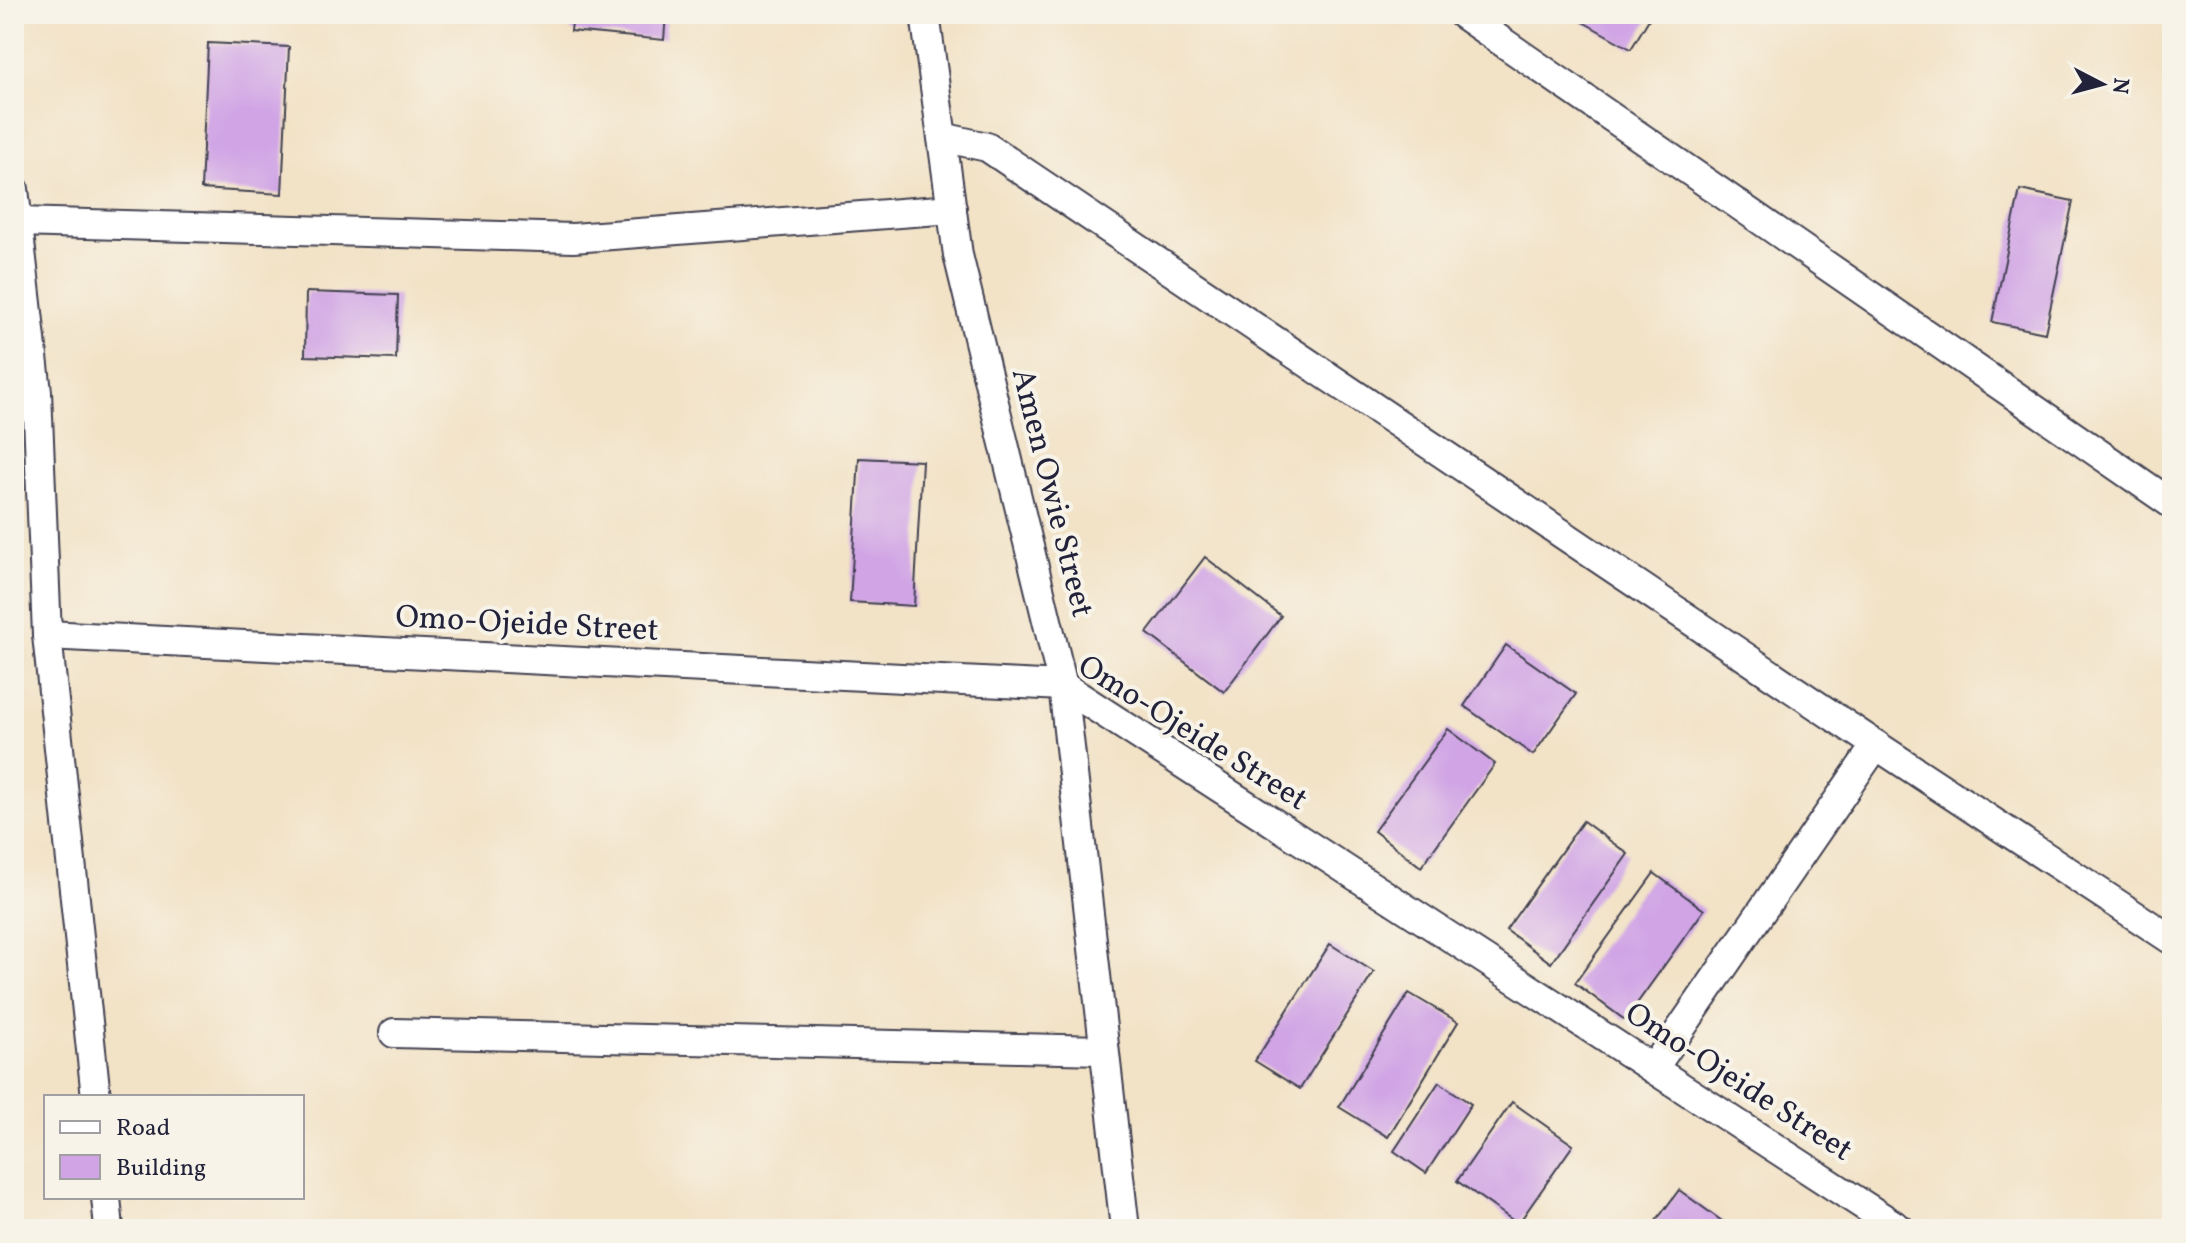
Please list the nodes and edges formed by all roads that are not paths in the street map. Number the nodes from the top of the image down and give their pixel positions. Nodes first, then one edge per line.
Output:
1 (925, 14) edge
2 (1462, 14) edge
3 (942, 137) junction
4 (14, 189) edge
5 (952, 209) junction
6 (18, 222) junction
7 (2172, 504) edge
8 (47, 635) junction
9 (1063, 686) junction
10 (1876, 745) junction
11 (2172, 940) edge
12 (394, 1033) dead end
13 (1104, 1050) junction
14 (1653, 1069) junction
15 (96, 1095) edge
16 (106, 1199) edge
17 (109, 1229) edge
18 (1125, 1229) edge
19 (1900, 1229) edge

1 - 3 street, Amen Owie Street
2 - 7 street
3 - 5 street, Amen Owie Street
3 - 10 street
4 - 6 street
5 - 6 street
5 - 9 street, Amen Owie Street
6 - 8 street
8 - 9 street, Omo-Ojeide Street
8 - 15 street
9 - 13 street, Amen Owie Street
9 - 14 street, Omo-Ojeide Street
10 - 11 street
10 - 14 street
12 - 13 street
13 - 18 street, Amen Owie Street
14 - 19 street, Omo-Ojeide Street
16 - 17 street

